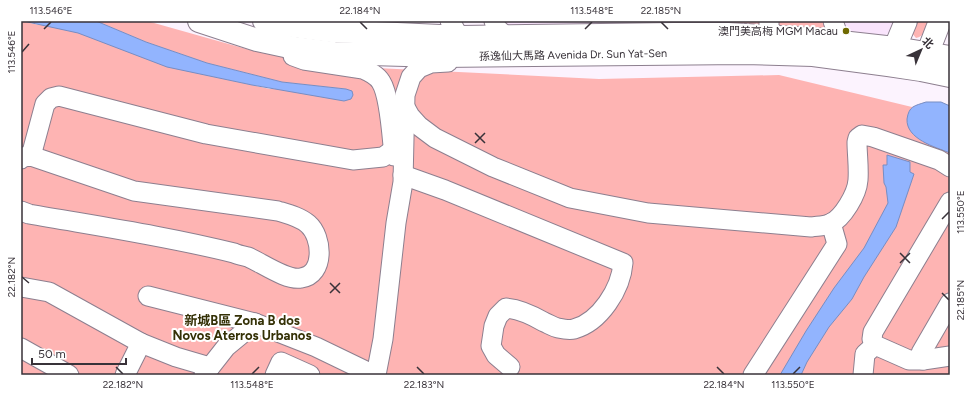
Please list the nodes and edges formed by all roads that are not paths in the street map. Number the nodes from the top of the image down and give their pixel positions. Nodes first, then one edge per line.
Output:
1 (199, 21) edge
2 (264, 21) edge
3 (906, 21) edge
4 (940, 21) edge
5 (949, 21) edge
6 (299, 24) edge
7 (950, 24) edge
8 (333, 26) edge
9 (469, 26) edge
10 (837, 27) edge
11 (587, 28) edge
12 (772, 29) edge
13 (272, 43) junction
14 (374, 55) junction
15 (550, 55) junction
16 (891, 56) junction
17 (950, 56) edge
18 (924, 61) junction
19 (950, 76) edge
20 (405, 107) junction
21 (402, 143) junction
22 (26, 157) edge
23 (482, 161) junction
24 (945, 164) edge
25 (403, 175) junction
26 (948, 210) edge
27 (21, 211) edge
28 (396, 223) junction
29 (831, 223) junction
30 (21, 287) edge
31 (148, 296) dead end
32 (950, 303) edge
33 (255, 323) junction
34 (141, 343) junction
35 (875, 344) junction
36 (21, 348) edge
37 (950, 356) edge
38 (923, 360) junction
39 (510, 367) dead end
40 (207, 371) edge
41 (69, 375) edge
42 (125, 375) edge
43 (275, 375) edge
44 (310, 375) edge
45 (375, 375) edge
46 (753, 375) edge
47 (863, 375) edge

1 - 13 main road, 孫逸仙大馬路 Avenida Dr. Sun Yat-Sen
2 - 6 main road, 孫逸仙大馬路 Avenida Dr. Sun Yat-Sen
3 - 16 main road
4 - 18 main road
5 - 7 main road
6 - 8 main road, 孫逸仙大馬路 Avenida Dr. Sun Yat-Sen
8 - 9 main road, 孫逸仙大馬路 Avenida Dr. Sun Yat-Sen
8 - 14 main road
9 - 11 main road, 孫逸仙大馬路 Avenida Dr. Sun Yat-Sen
10 - 12 main road, 孫逸仙大馬路 Avenida Dr. Sun Yat-Sen
10 - 16 main road, 孫逸仙大馬路 Avenida Dr. Sun Yat-Sen
11 - 12 main road, 孫逸仙大馬路 Avenida Dr. Sun Yat-Sen
13 - 14 main road, 孫逸仙大馬路 Avenida Dr. Sun Yat-Sen
13 - 21 lane
14 - 15 main road, 孫逸仙大馬路 Avenida Dr. Sun Yat-Sen
15 - 16 main road, 孫逸仙大馬路 Avenida Dr. Sun Yat-Sen
15 - 20 lane
16 - 18 main road, 孫逸仙大馬路 Avenida Dr. Sun Yat-Sen
17 - 18 main road, 孫逸仙大馬路 Avenida Dr. Sun Yat-Sen
18 - 19 main road, 孫逸仙大馬路 Avenida Dr. Sun Yat-Sen
20 - 21 lane
20 - 23 lane
21 - 22 lane
21 - 23 lane
21 - 25 lane
21 - 28 lane
22 - 27 lane
23 - 29 lane
24 - 29 lane
25 - 28 lane
25 - 39 lane
26 - 35 lane
28 - 45 lane
29 - 46 lane
30 - 34 lane
31 - 33 lane
32 - 38 lane
33 - 40 lane
33 - 45 lane
34 - 40 lane
34 - 42 lane
35 - 38 lane
35 - 47 lane
36 - 41 lane
37 - 38 lane
43 - 44 lane

